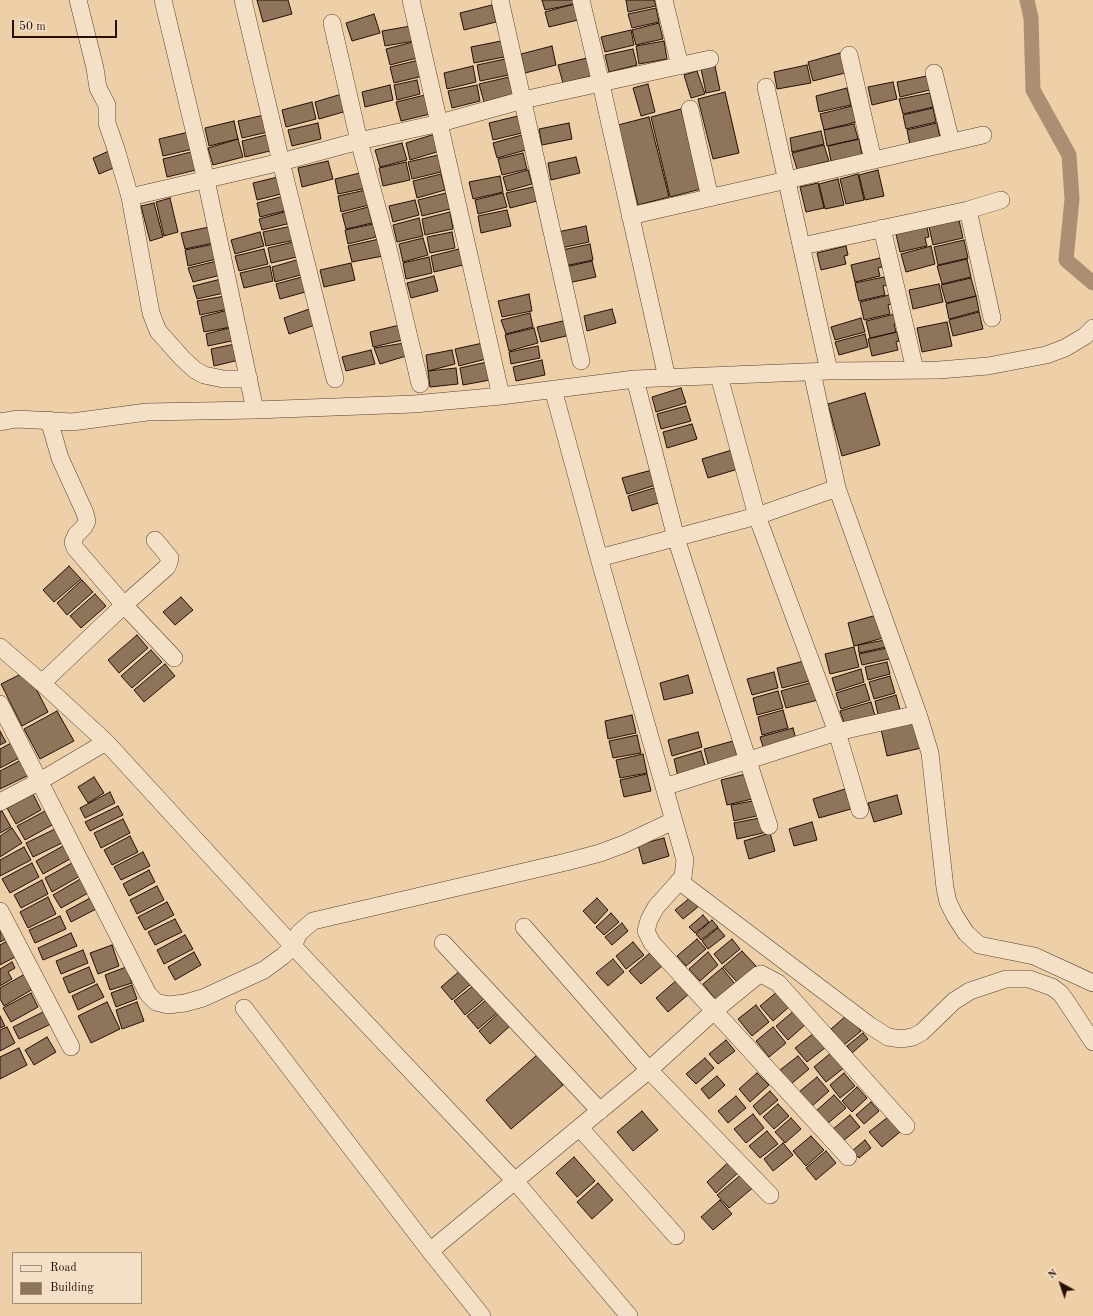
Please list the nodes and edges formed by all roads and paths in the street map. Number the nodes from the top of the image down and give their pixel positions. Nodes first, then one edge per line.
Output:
1 (78, 0) edge
2 (163, 0) edge
3 (243, 0) edge
4 (411, 0) edge
5 (500, 0) edge
6 (580, 0) edge
7 (664, 0) edge
8 (332, 23) dead end
9 (849, 55) dead end
10 (710, 59) dead end
11 (680, 66) junction
12 (934, 73) dead end
13 (601, 84) junction
14 (766, 87) dead end
15 (523, 100) junction
16 (690, 109) dead end
17 (440, 123) junction
18 (983, 135) dead end
19 (359, 141) junction
20 (951, 142) junction
21 (873, 160) junction
22 (281, 162) junction
23 (206, 180) junction
24 (787, 180) junction
25 (130, 197) junction
26 (710, 198) junction
27 (1001, 200) dead end
28 (968, 210) junction
29 (630, 216) junction
30 (882, 228) junction
31 (802, 246) junction
32 (992, 318) dead end
33 (1093, 328) edge
34 (581, 361) dead end
35 (916, 370) junction
36 (829, 371) junction
37 (812, 372) junction
38 (719, 376) junction
39 (667, 378) junction
40 (249, 379) junction
41 (335, 379) dead end
42 (635, 379) junction
43 (420, 384) dead end
44 (553, 389) junction
45 (501, 396) junction
46 (254, 410) junction
47 (49, 420) junction
48 (0, 422) edge
49 (837, 488) junction
50 (757, 516) junction
51 (676, 538) junction
52 (156, 540) dead end
53 (599, 558) junction
54 (124, 605) junction
55 (0, 647) edge
56 (174, 658) dead end
57 (42, 683) junction
58 (0, 704) edge
59 (918, 714) junction
60 (838, 732) junction
61 (106, 742) junction
62 (747, 761) junction
63 (40, 781) junction
64 (664, 787) junction
65 (0, 802) edge
66 (860, 810) dead end
67 (673, 821) junction
68 (768, 826) dead end
69 (679, 881) junction
70 (0, 911) edge
71 (524, 927) dead end
72 (443, 943) dead end
73 (293, 946) junction
74 (1093, 983) edge
75 (244, 1008) dead end
76 (717, 1015) junction
77 (1093, 1042) edge
78 (71, 1047) dead end
79 (652, 1074) junction
80 (600, 1111) junction
81 (906, 1126) dead end
82 (584, 1131) junction
83 (848, 1157) dead end
84 (519, 1185) junction
85 (770, 1195) dead end
86 (676, 1236) dead end
87 (430, 1251) junction
88 (482, 1316) edge
89 (629, 1316) edge

1 - 25 street
2 - 23 street
3 - 22 street
4 - 17 street
5 - 15 street
6 - 13 street
7 - 11 street
8 - 19 street
9 - 21 street
10 - 11 street
11 - 13 street
12 - 20 street
13 - 15 street
13 - 29 street
14 - 24 street
15 - 17 street
15 - 34 street
16 - 26 street
17 - 19 street
17 - 45 street
18 - 20 street
19 - 22 street
19 - 43 street
20 - 21 street
21 - 24 street
22 - 23 street
22 - 41 street
23 - 25 street
23 - 40 street
24 - 26 street
24 - 31 street
25 - 40 street
26 - 29 street
27 - 28 street
28 - 30 street
28 - 32 street
29 - 39 street
30 - 31 street
30 - 35 street
31 - 36 street
33 - 35 street
35 - 36 street
36 - 37 street
37 - 38 street
37 - 49 street
38 - 39 street
38 - 50 street
39 - 42 street
40 - 46 street
42 - 44 street
42 - 51 street
44 - 45 street
44 - 53 street
45 - 46 street
46 - 47 street
47 - 48 street
47 - 54 street
49 - 50 street
49 - 59 street
50 - 51 street
50 - 60 street
51 - 53 street
51 - 62 street
52 - 54 street
53 - 64 street
54 - 56 street
54 - 57 street
55 - 57 street
57 - 61 street
58 - 63 street
59 - 60 street
59 - 74 street
60 - 62 street
60 - 66 street
61 - 63 street
61 - 73 street
62 - 64 street
62 - 68 street
63 - 65 street
63 - 73 street
64 - 67 street
67 - 69 street
67 - 73 street
69 - 76 street
69 - 77 street
70 - 78 street
71 - 79 street
72 - 80 street
73 - 84 street
75 - 87 street
76 - 79 street
76 - 81 street
76 - 83 street
79 - 80 street
79 - 82 street
79 - 85 street
80 - 82 street
82 - 84 street
82 - 86 street
84 - 87 street
84 - 89 street
87 - 88 street

